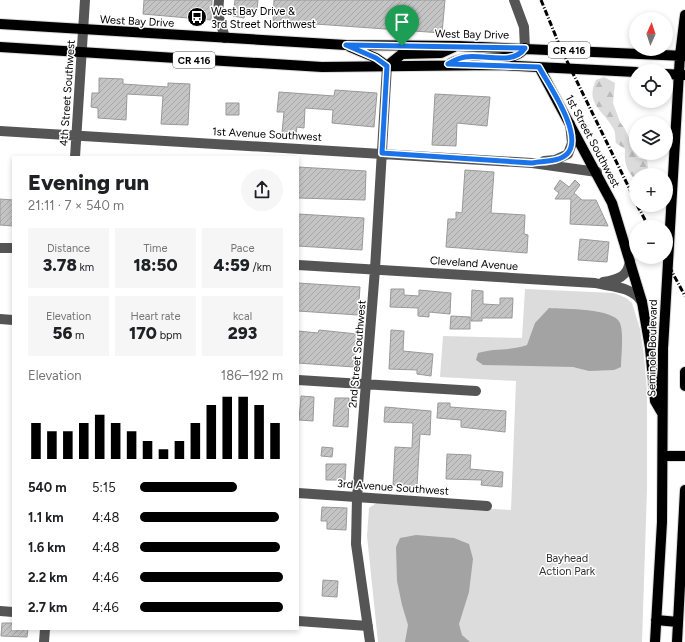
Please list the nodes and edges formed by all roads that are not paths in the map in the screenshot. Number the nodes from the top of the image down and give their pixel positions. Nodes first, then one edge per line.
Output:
1 (85, 0) edge
2 (219, 0) edge
3 (514, 0) edge
4 (685, 15) edge
5 (0, 24) edge
6 (83, 30) junction
7 (225, 38) junction
8 (346, 45) junction
9 (458, 46) junction
10 (0, 47) edge
11 (525, 48) junction
12 (82, 52) junction
13 (683, 56) edge
14 (448, 64) junction
15 (387, 66) junction
16 (539, 67) junction
17 (629, 72) edge
18 (682, 75) edge
19 (570, 123) junction
20 (0, 131) edge
21 (77, 134) junction
22 (382, 153) junction
23 (75, 156) edge
24 (532, 163) junction
25 (597, 172) junction
26 (0, 248) edge
27 (12, 248) edge
28 (629, 258) edge
29 (629, 264) edge
30 (631, 264) edge
31 (299, 265) edge
32 (375, 269) junction
33 (595, 284) junction
34 (642, 302) junction
35 (0, 319) edge
36 (12, 320) edge
37 (685, 372) edge
38 (299, 380) edge
39 (366, 384) junction
40 (685, 386) edge
41 (476, 391) dead end
42 (663, 416) junction
43 (663, 456) junction
44 (685, 456) edge
45 (685, 490) edge
46 (299, 493) edge
47 (357, 497) junction
48 (487, 506) dead end
49 (0, 611) edge
50 (12, 612) edge
51 (656, 620) junction
52 (299, 621) edge
53 (678, 622) junction
54 (368, 626) junction
55 (45, 630) edge
56 (44, 642) edge
57 (370, 642) edge
58 (655, 642) edge
59 (677, 642) edge

1 - 6 street, 4th Street Southwest
2 - 7 street
3 - 11 street
4 - 13 main road, Seminole Boulevard
5 - 6 main road, West Bay Drive / CR 416
6 - 7 main road, West Bay Drive / CR 416
6 - 12 street, 4th Street Southwest
7 - 8 main road, West Bay Drive / CR 416
8 - 9 main road, West Bay Drive / CR 416
8 - 15 main road
9 - 11 main road, West Bay Drive / CR 416
9 - 15 main road
10 - 12 main road, CR 416
11 - 13 main road, West Bay Drive / CR 416
11 - 14 main road
12 - 15 main road, CR 416
12 - 21 street, 4th Street Southwest
13 - 18 main road, Seminole Boulevard
14 - 15 main road, CR 416
14 - 16 main road, CR 416
15 - 22 street, 2nd Street Southwest
16 - 17 main road, CR 416
16 - 19 main road, 1st Street Southwest
18 - 42 main road, Seminole Boulevard
19 - 24 street, 1st Avenue Southwest
19 - 25 main road, 1st Street Southwest
20 - 21 street, 1st Avenue Southwest
21 - 22 street, 1st Avenue Southwest
21 - 23 street, 4th Street Southwest
22 - 24 street, 1st Avenue Southwest
22 - 32 street, 2nd Street Southwest
24 - 25 street, 1st Avenue Southwest
25 - 28 main road, 1st Street Southwest
26 - 27 street
29 - 33 street
30 - 34 main road, 1st Street Southwest
31 - 32 street, Cleveland Avenue
32 - 33 street, Cleveland Avenue
32 - 39 street, 2nd Street Southwest
33 - 34 street, Cleveland Avenue
34 - 42 main road, 1st Street Southwest
35 - 36 street
37 - 40 main road
38 - 39 street
39 - 41 street
39 - 47 street, 2nd Street Southwest
42 - 43 main road, Seminole Boulevard
43 - 44 main road
43 - 51 main road, Seminole Boulevard
45 - 53 main road
46 - 47 street, 3rd Avenue Southwest
47 - 48 street, 3rd Avenue Southwest
47 - 54 street, 2nd Street Southwest
49 - 50 street
51 - 53 main road
51 - 58 main road, Seminole Boulevard
52 - 54 street
53 - 59 main road
54 - 57 street, 2nd Street Southwest
55 - 56 street

